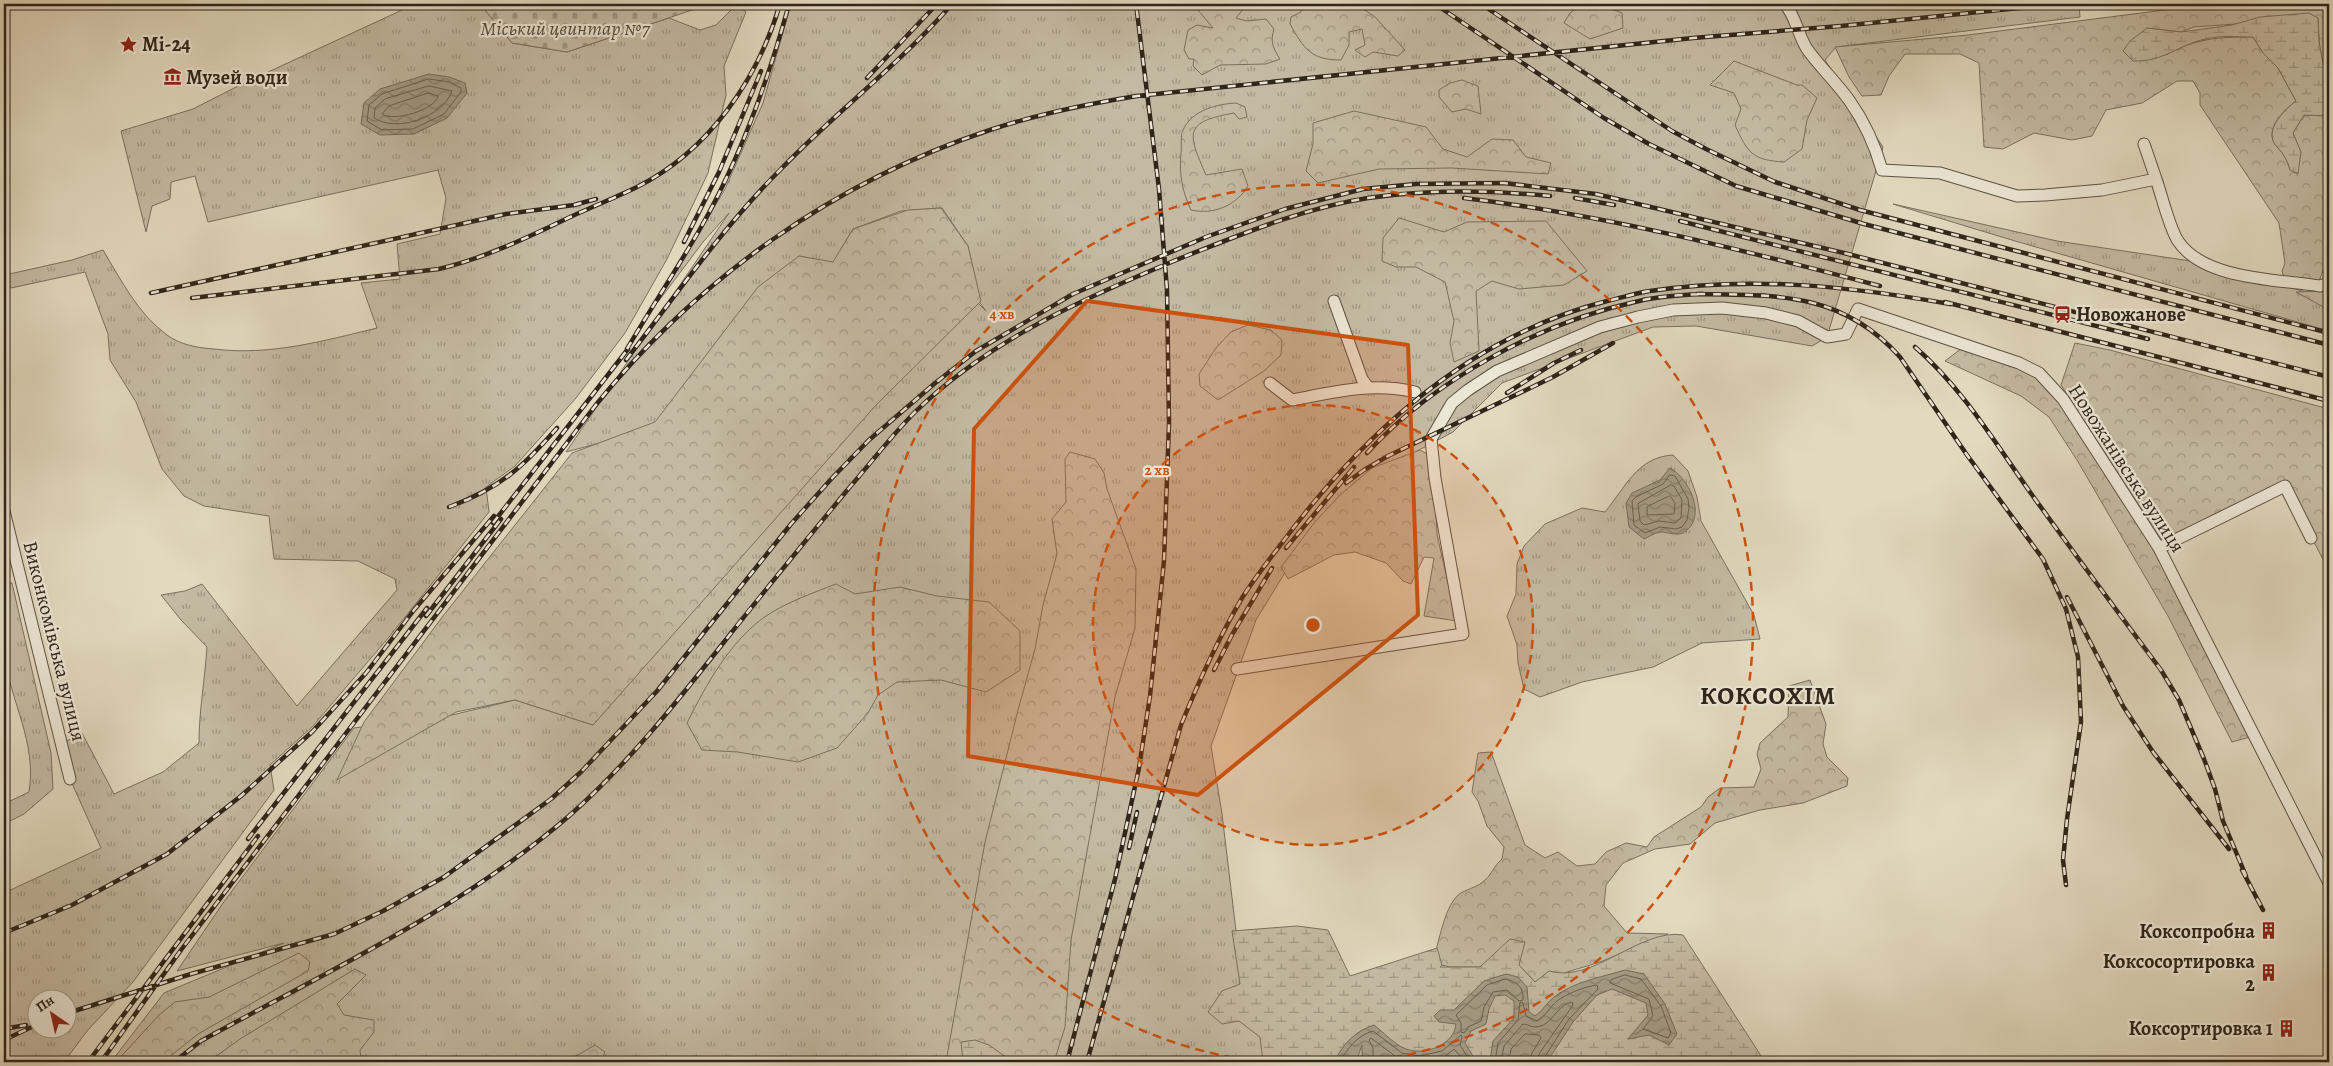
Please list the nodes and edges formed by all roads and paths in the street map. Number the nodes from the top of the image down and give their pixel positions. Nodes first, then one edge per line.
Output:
1 (1785, 4) edge
2 (2144, 144) dead end
3 (2156, 179) junction
4 (2329, 283) edge
5 (1334, 301) dead end
6 (1270, 383) dead end
7 (1367, 386) junction
8 (1415, 392) dead end
9 (4, 511) edge
10 (2311, 538) dead end
11 (2159, 548) junction
12 (1237, 669) dead end
13 (70, 779) dead end
14 (2329, 883) edge

1 - 3 street
2 - 3 street
3 - 4 street
5 - 7 street
6 - 7 street
7 - 8 street
9 - 13 street, Виконкомівська вулиця
10 - 11 street
11 - 12 street, Новожанівська вулиця
11 - 14 street, Новожанівська вулиця

